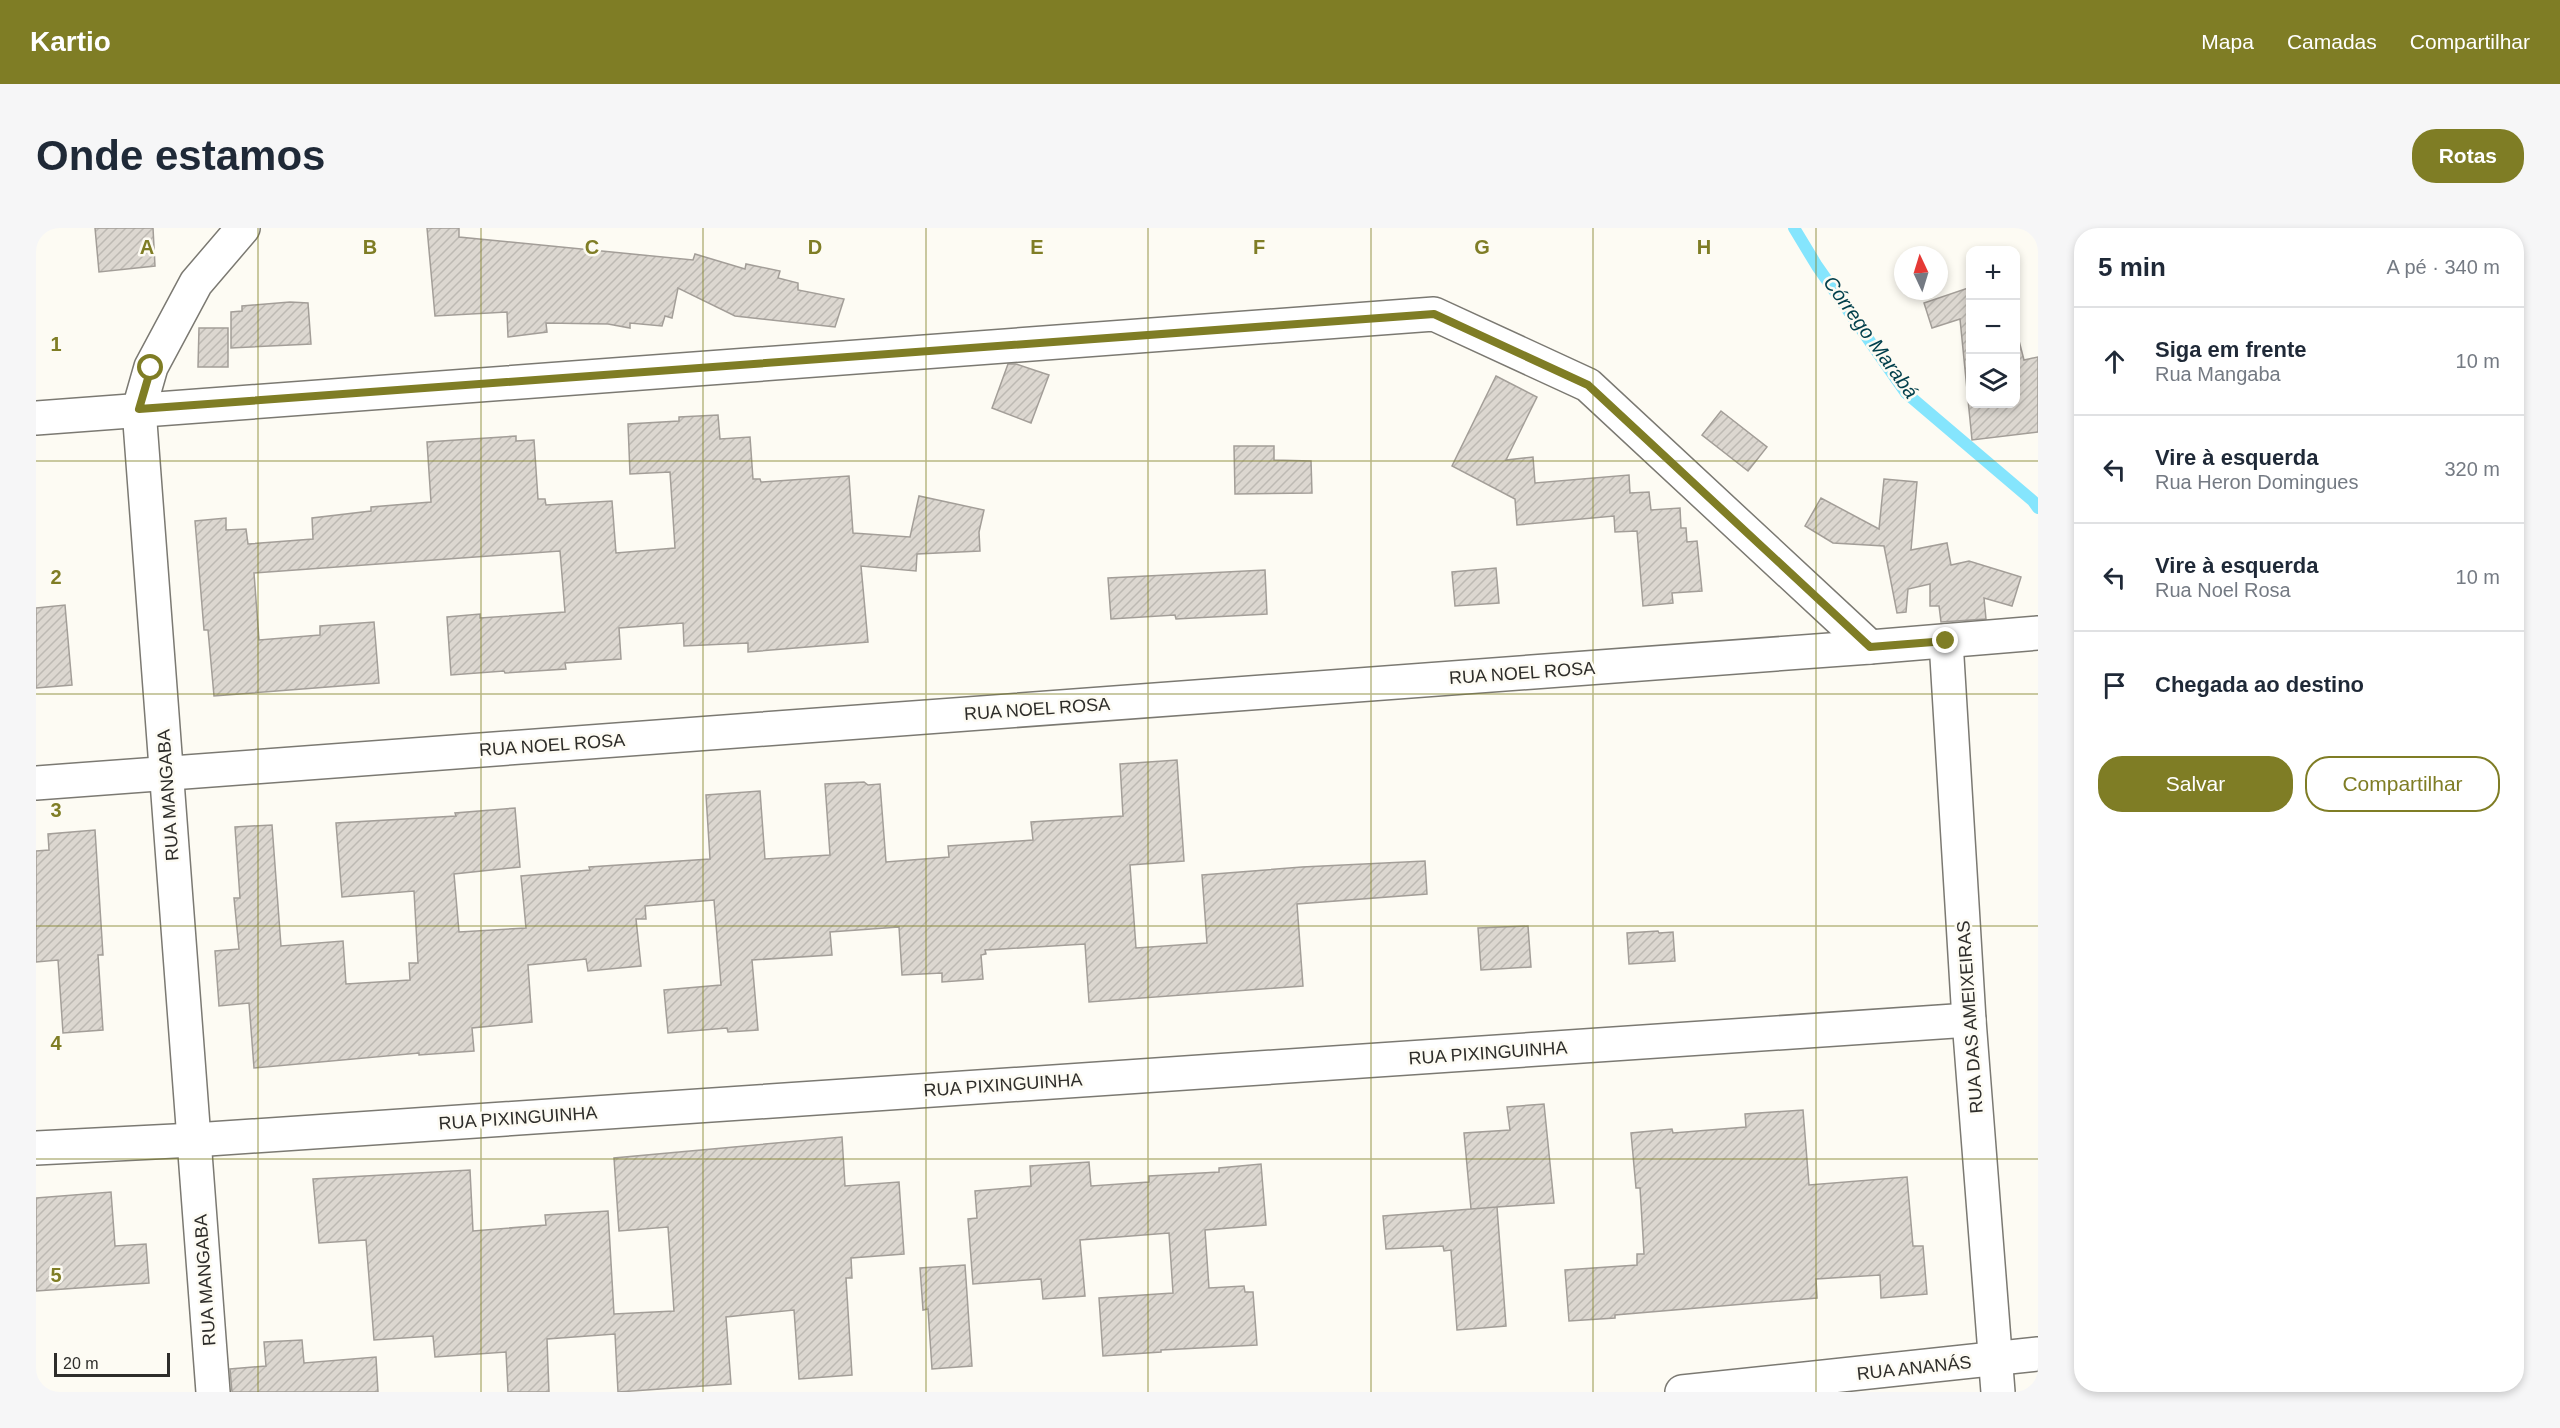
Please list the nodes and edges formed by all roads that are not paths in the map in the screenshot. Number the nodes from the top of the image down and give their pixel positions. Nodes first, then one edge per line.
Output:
1 (243, 228) edge
2 (139, 409) junction
3 (36, 418) edge
4 (2038, 633) edge
5 (1946, 641) junction
6 (1870, 647) junction
7 (167, 774) junction
8 (36, 783) edge
9 (1969, 1020) junction
10 (194, 1140) junction
11 (36, 1148) edge
12 (2038, 1354) edge
13 (1995, 1360) junction
14 (213, 1392) edge
15 (1682, 1392) edge
16 (1998, 1392) edge

1 - 2 street, RUA MANGABA
2 - 3 street
2 - 6 street
2 - 7 street, RUA MANGABA
4 - 5 street, RUA NOEL ROSA
5 - 6 street, RUA NOEL ROSA
5 - 9 street, RUA DAS AMEIXEIRAS
6 - 7 street, RUA NOEL ROSA
7 - 8 street, RUA NOEL ROSA
7 - 10 street, RUA MANGABA
9 - 10 street, RUA PIXINGUINHA
9 - 13 street, RUA DAS AMEIXEIRAS
10 - 11 street, RUA PIXINGUINHA
10 - 14 street, RUA MANGABA
12 - 13 street, RUA ANANÁS
13 - 15 street, RUA ANANÁS
13 - 16 street, RUA DAS AMEIXEIRAS

